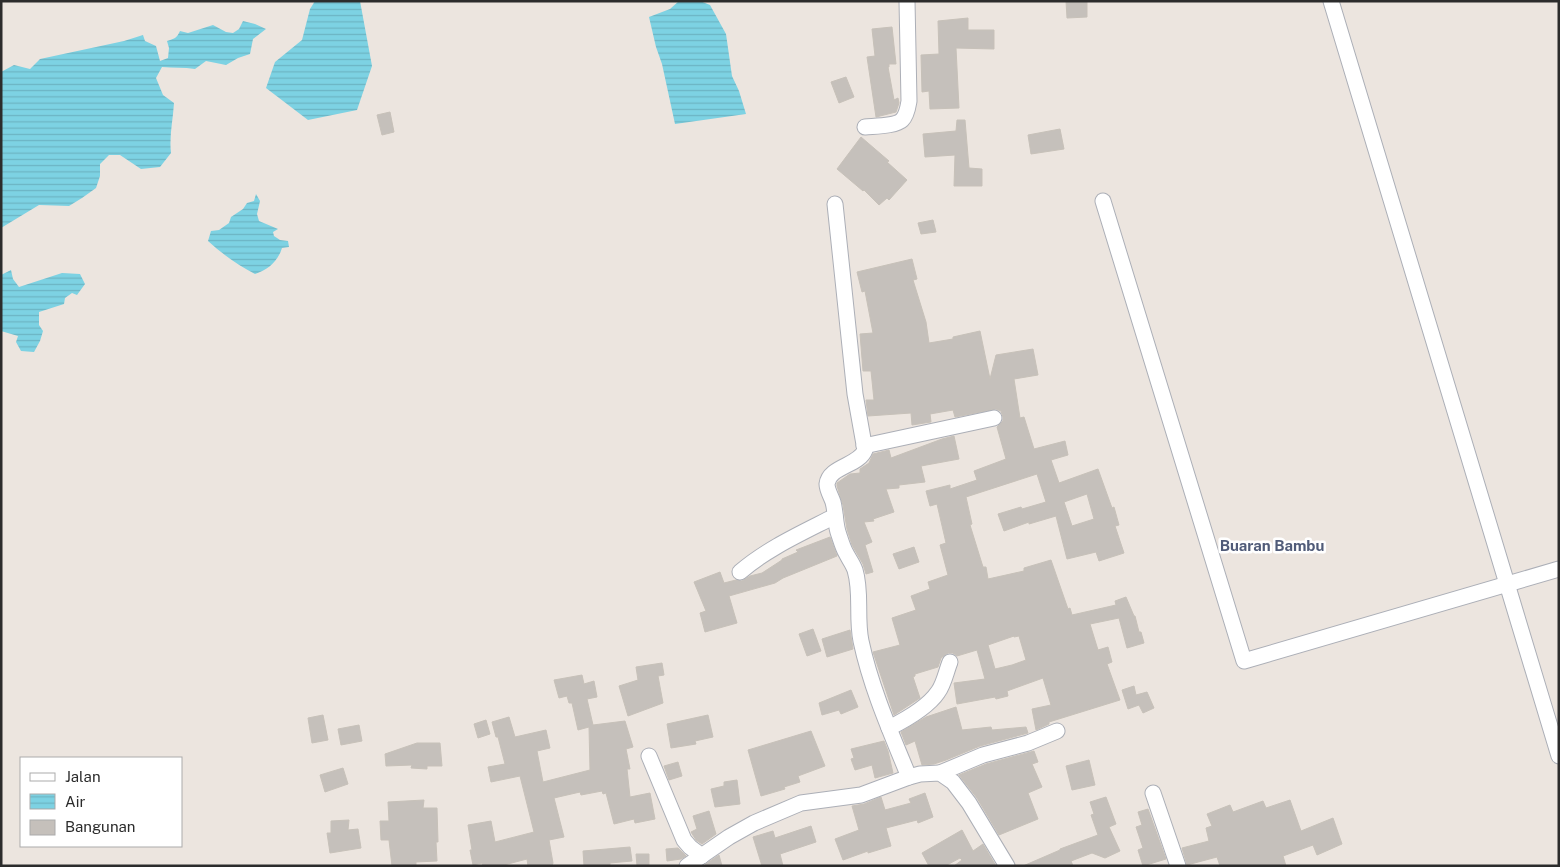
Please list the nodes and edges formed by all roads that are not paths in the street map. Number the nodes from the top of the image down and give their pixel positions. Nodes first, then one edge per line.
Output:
1 (907, 1) edge
2 (1331, 1) edge
3 (865, 127) dead end
4 (1103, 201) dead end
5 (835, 204) dead end
6 (994, 418) dead end
7 (864, 446) junction
8 (835, 516) junction
9 (1559, 569) edge
10 (740, 572) dead end
11 (1507, 585) junction
12 (950, 662) dead end
13 (889, 728) junction
14 (1057, 731) dead end
15 (650, 756) dead end
16 (1559, 756) edge
17 (940, 773) junction
18 (909, 777) junction
19 (1153, 793) dead end
20 (702, 856) junction
21 (687, 866) edge
22 (1007, 866) edge
23 (1178, 866) edge

1 - 3 street
2 - 11 street
4 - 11 street
5 - 7 street
6 - 7 street
7 - 8 street
8 - 10 street
8 - 13 street
9 - 11 street
11 - 16 street
12 - 13 street
13 - 18 street
14 - 17 street
15 - 20 street
17 - 18 street
17 - 22 street
18 - 20 street
19 - 23 street
20 - 21 street

